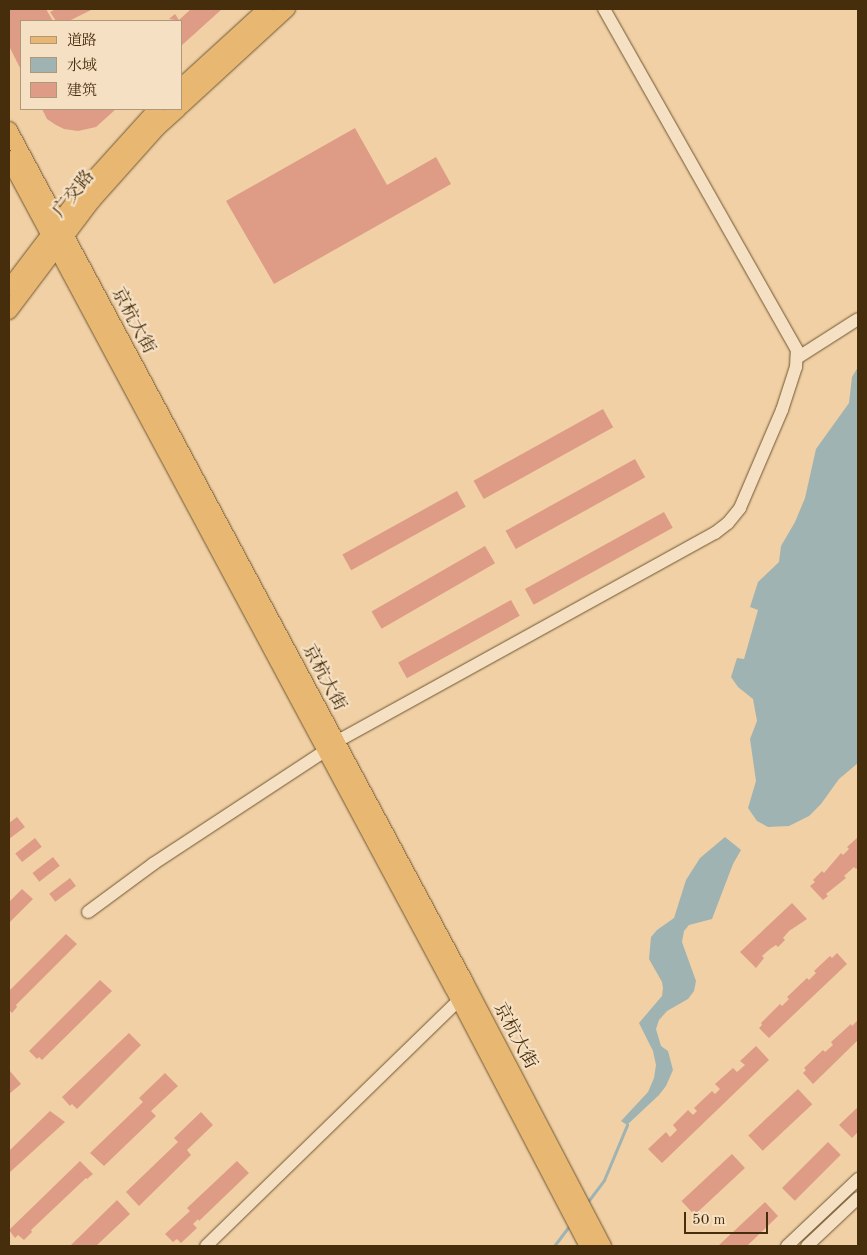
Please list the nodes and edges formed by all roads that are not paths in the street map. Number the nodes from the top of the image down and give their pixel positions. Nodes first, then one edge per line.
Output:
1 (266, 9) edge
2 (287, 9) edge
3 (604, 9) edge
4 (182, 86) edge
5 (182, 105) edge
6 (156, 110) edge
7 (177, 110) edge
8 (9, 130) edge
9 (9, 159) edge
10 (57, 236) junction
11 (9, 288) edge
12 (9, 311) edge
13 (858, 319) edge
14 (797, 358) junction
15 (330, 746) junction
16 (88, 912) dead end
17 (459, 1000) junction
18 (858, 1179) edge
19 (858, 1198) edge
20 (206, 1246) edge
21 (588, 1246) edge
22 (603, 1246) edge
23 (787, 1246) edge
24 (807, 1246) edge

1 - 4 main road
2 - 5 main road
3 - 14 street
6 - 10 main road, 广交路
7 - 10 main road, 广交路
8 - 10 main road, 京杭大街
9 - 10 main road, 京杭大街
10 - 11 main road, 广交路
10 - 12 main road, 广交路
10 - 15 main road, 京杭大街
13 - 14 street
14 - 15 street
15 - 16 street
15 - 17 main road, 京杭大街
15 - 22 main road, 京杭大街
17 - 20 street
17 - 21 main road, 京杭大街
18 - 23 street
19 - 24 street

